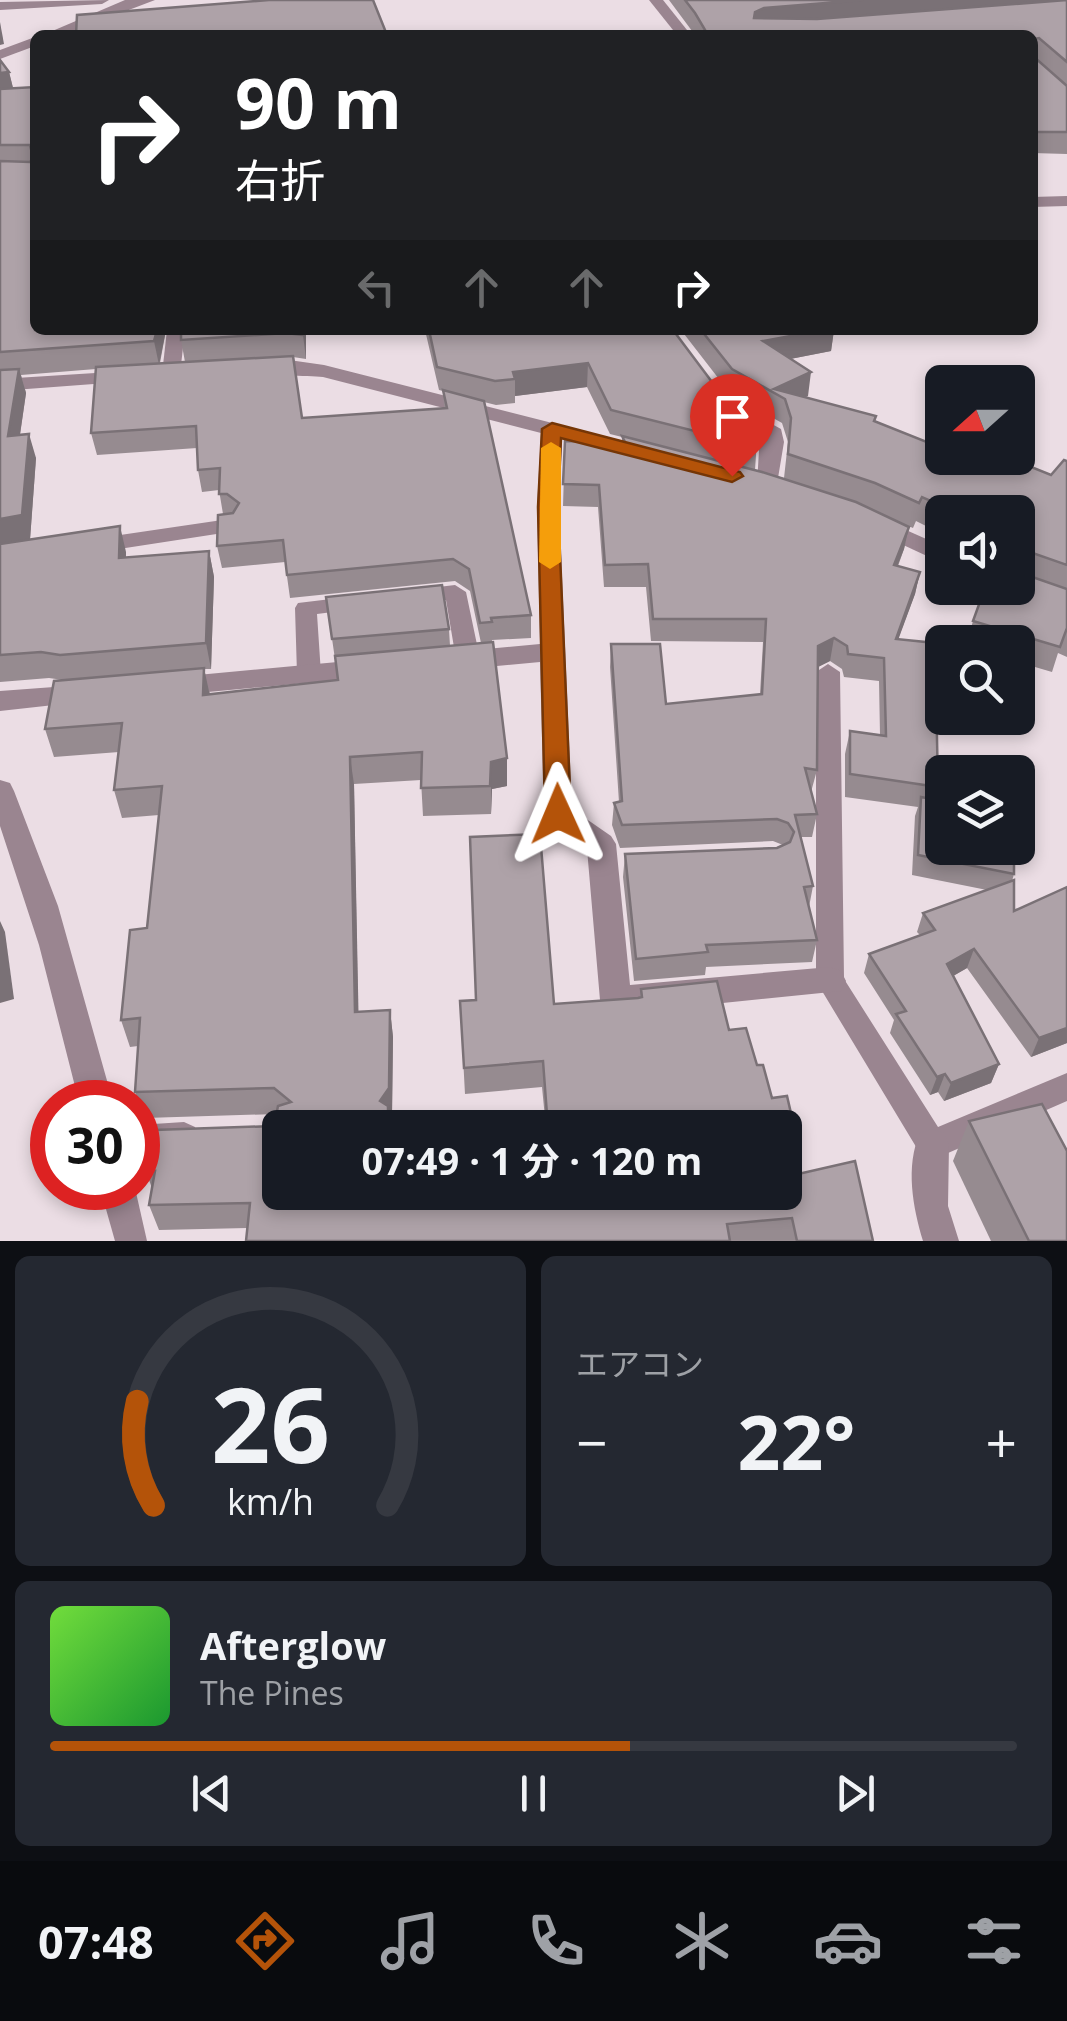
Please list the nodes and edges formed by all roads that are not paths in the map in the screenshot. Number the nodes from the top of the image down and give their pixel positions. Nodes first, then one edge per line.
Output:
1 (102, 0) edge
2 (148, 0) edge
3 (656, 0) edge
4 (128, 1) edge
5 (0, 6) edge
6 (61, 30) edge
7 (680, 30) edge
8 (30, 43) edge
9 (0, 55) edge
10 (1067, 201) edge
11 (1038, 202) edge
12 (177, 335) edge
13 (230, 370) edge
14 (181, 373) joint
15 (0, 386) edge
16 (720, 400) edge
17 (552, 429) junction
18 (660, 457) edge
19 (769, 486) edge
20 (861, 516) edge
21 (228, 526) edge
22 (925, 547) edge
23 (76, 549) edge
24 (554, 652) junction
25 (458, 660) joint
26 (389, 666) edge
27 (828, 672) dead end
28 (309, 674) junction
29 (154, 688) edge
30 (116, 691) edge
31 (0, 701) edge
32 (0, 791) edge
33 (830, 981) junction
34 (90, 1080) edge
35 (1067, 1087) edge
36 (209, 1136) edge
37 (160, 1138) edge
38 (932, 1145) junction
39 (122, 1210) edge
40 (128, 1240) edge
41 (940, 1241) edge

1 - 5 street
2 - 4 street
3 - 7 street
4 - 6 street
8 - 9 street
10 - 11 street
12 - 14 lane
13 - 17 street
14 - 15 street
16 - 19 street
17 - 18 street
17 - 24 street
20 - 22 street
21 - 23 lane
24 - 25 street
24 - 33 street
25 - 28 lane
26 - 28 street
27 - 33 lane
28 - 29 street
30 - 31 street
32 - 34 street
33 - 38 lane
35 - 38 lane
36 - 37 lane
38 - 41 street
39 - 40 street

